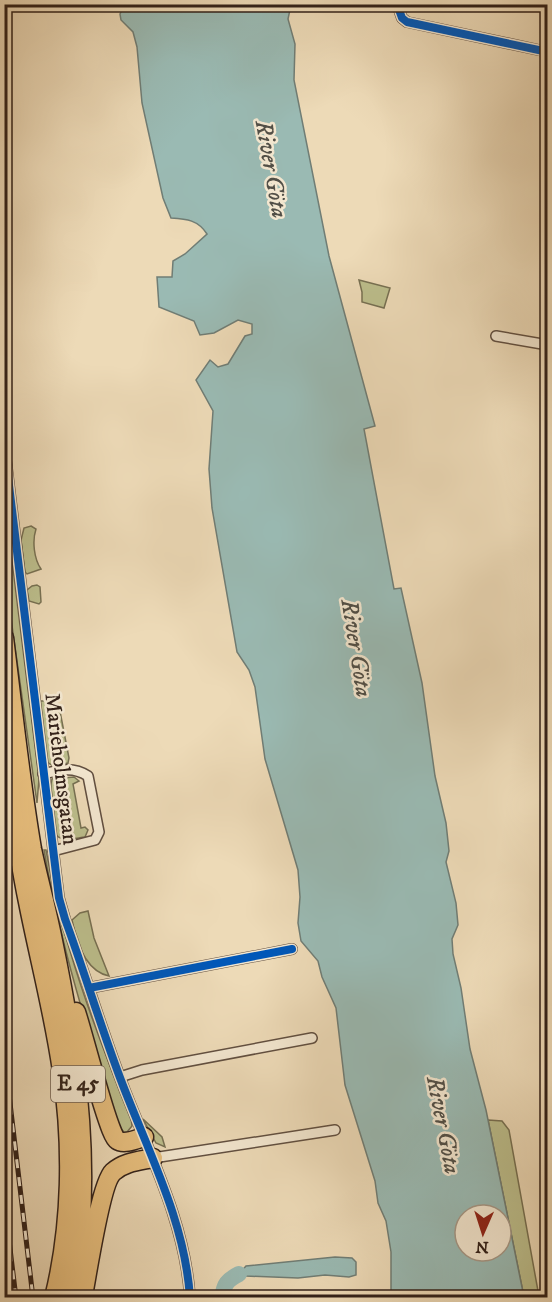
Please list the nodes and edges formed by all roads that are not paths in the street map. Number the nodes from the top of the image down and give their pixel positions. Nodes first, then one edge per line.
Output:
1 (397, 4) edge
2 (548, 52) edge
3 (496, 336) dead end
4 (548, 345) edge
5 (4, 444) edge
6 (4, 638) edge
7 (4, 744) edge
8 (43, 774) junction
9 (53, 851) junction
10 (54, 945) junction
11 (291, 949) dead end
12 (88, 988) junction
13 (312, 1038) dead end
14 (120, 1077) junction
15 (335, 1130) dead end
16 (144, 1137) junction
17 (153, 1158) junction
18 (54, 1298) edge
19 (71, 1298) edge
20 (82, 1298) edge
21 (190, 1298) edge

1 - 2 street
3 - 4 street
5 - 8 street, Marieholmsgatan
6 - 10 highway, E 45
7 - 18 highway, E 45
8 - 9 street, Marieholmsgatan
8 - 9 street
9 - 12 street, Marieholmsgatan
10 - 16 highway
10 - 19 highway, E 45
11 - 12 street
12 - 14 street, Marieholmsgatan
13 - 14 street
14 - 16 street, Marieholmsgatan
15 - 17 street
16 - 17 street, Marieholmsgatan
17 - 20 highway
17 - 21 street, Marieholmsgatan

